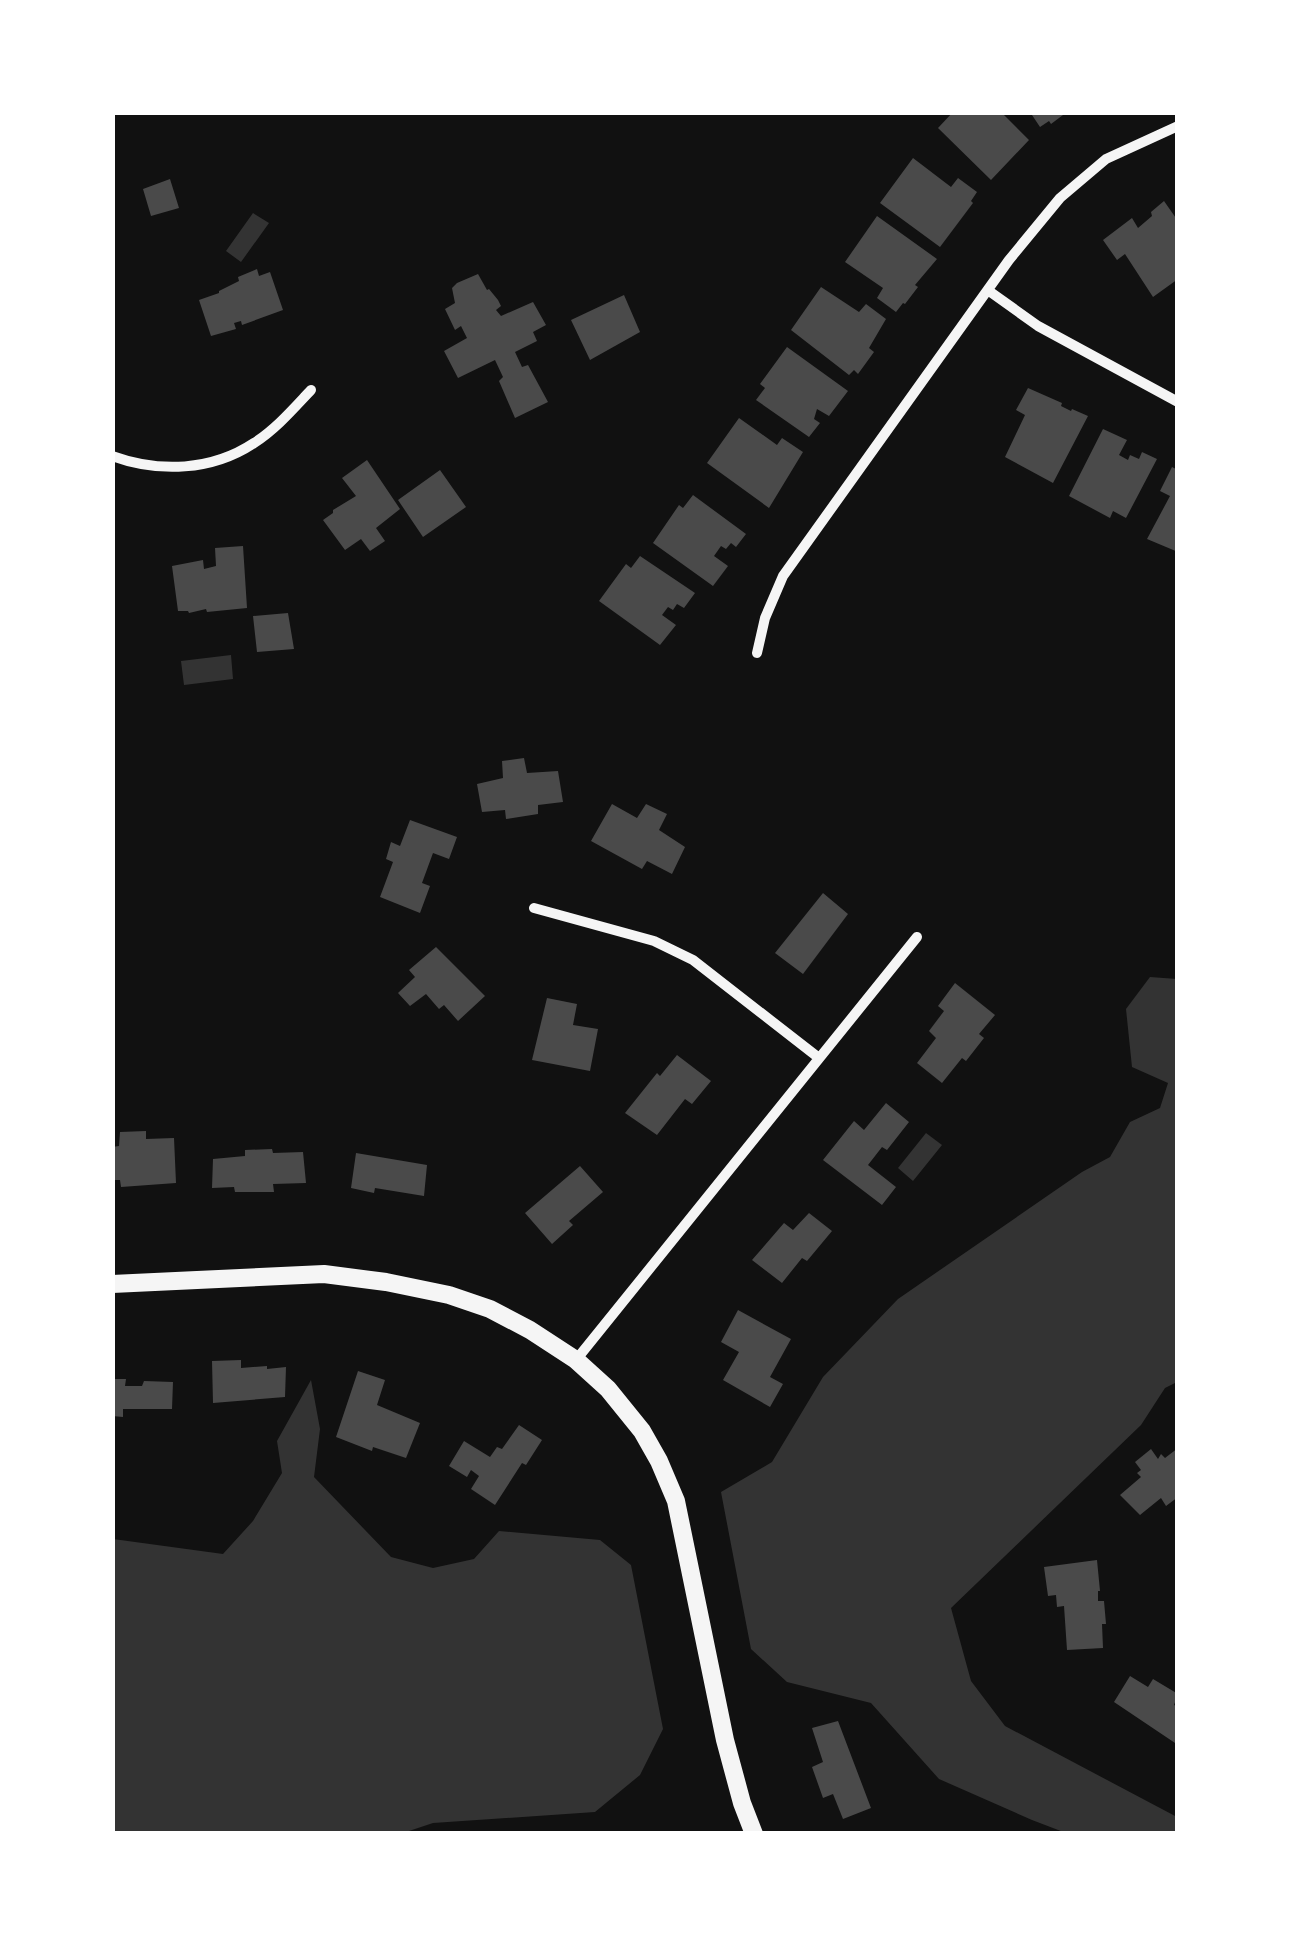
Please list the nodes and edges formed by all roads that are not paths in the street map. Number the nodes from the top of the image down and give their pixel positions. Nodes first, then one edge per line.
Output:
1 (1178, 126) edge
2 (989, 291) junction
3 (311, 390) dead end
4 (1178, 402) edge
5 (112, 456) edge
6 (757, 652) dead end
7 (534, 908) dead end
8 (916, 937) dead end
9 (820, 1058) junction
10 (112, 1284) edge
11 (576, 1360) junction
12 (754, 1834) edge

1 - 2 street
2 - 4 street
2 - 6 street
3 - 5 street
7 - 9 street
8 - 9 street
9 - 11 street
10 - 11 street
11 - 12 street

